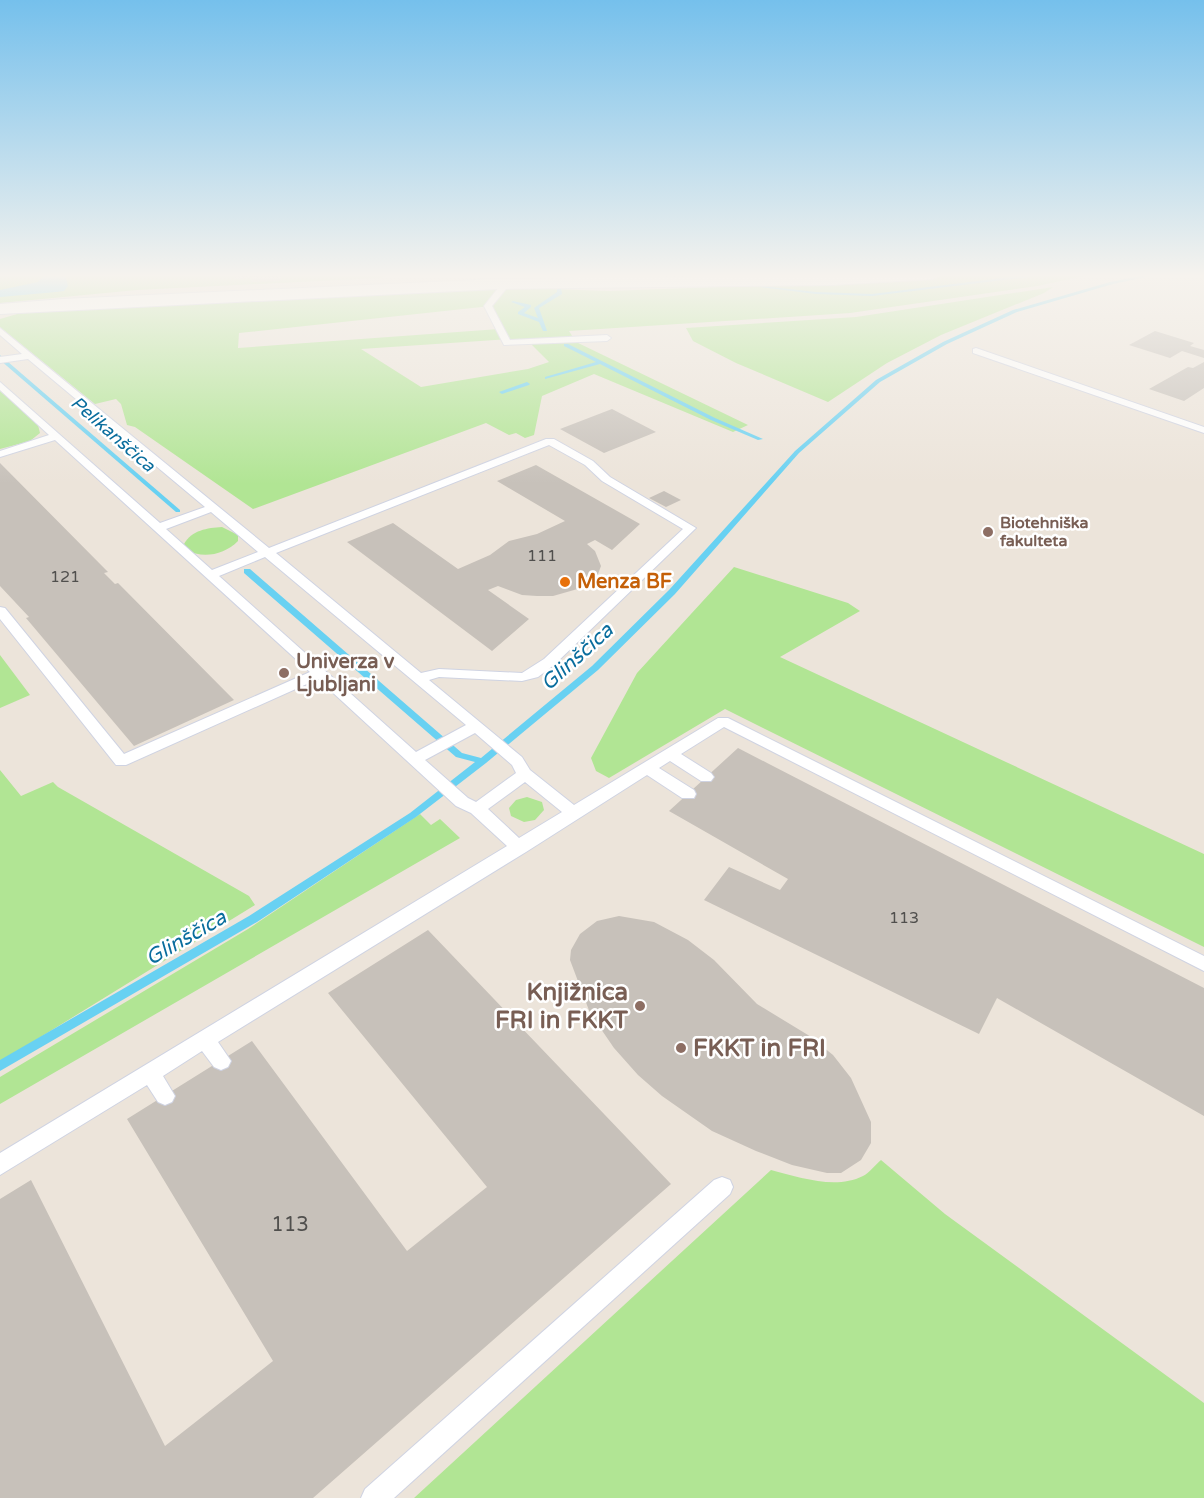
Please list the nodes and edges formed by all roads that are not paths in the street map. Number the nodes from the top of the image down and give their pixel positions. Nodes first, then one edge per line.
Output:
1 (15, 344) edge
2 (976, 351) dead end
3 (29, 356) junction
4 (0, 360) edge
5 (0, 385) edge
6 (1204, 430) edge
7 (56, 436) junction
8 (0, 454) edge
9 (212, 508) junction
10 (158, 528) junction
11 (266, 553) junction
12 (210, 575) junction
13 (0, 611) edge
14 (318, 674) junction
15 (419, 678) junction
16 (476, 726) junction
17 (670, 754) junction
18 (414, 760) junction
19 (648, 768) junction
20 (525, 774) junction
21 (706, 777) dead end
22 (688, 794) dead end
23 (477, 809) junction
24 (574, 814) junction
25 (520, 848) junction
26 (1204, 964) edge
27 (205, 1040) junction
28 (221, 1061) dead end
29 (151, 1074) junction
30 (165, 1096) dead end
31 (0, 1165) edge
32 (722, 1187) dead end
33 (374, 1498) edge

1 - 3 lane
2 - 6 lane
3 - 4 lane
3 - 9 lane
5 - 7 lane
7 - 8 lane
7 - 10 lane
9 - 10 lane
9 - 11 lane
10 - 12 lane
11 - 12 lane
11 - 15 lane
11 - 15 lane
12 - 14 lane
13 - 14 lane
14 - 18 lane
15 - 16 lane
16 - 18 lane
16 - 20 lane
17 - 19 lane
17 - 21 lane
17 - 26 lane
18 - 23 lane
19 - 22 lane
19 - 24 lane
20 - 23 lane
20 - 24 lane
23 - 25 lane
24 - 25 lane
25 - 27 lane
27 - 28 lane
27 - 29 lane
29 - 30 lane
29 - 31 lane
32 - 33 lane

